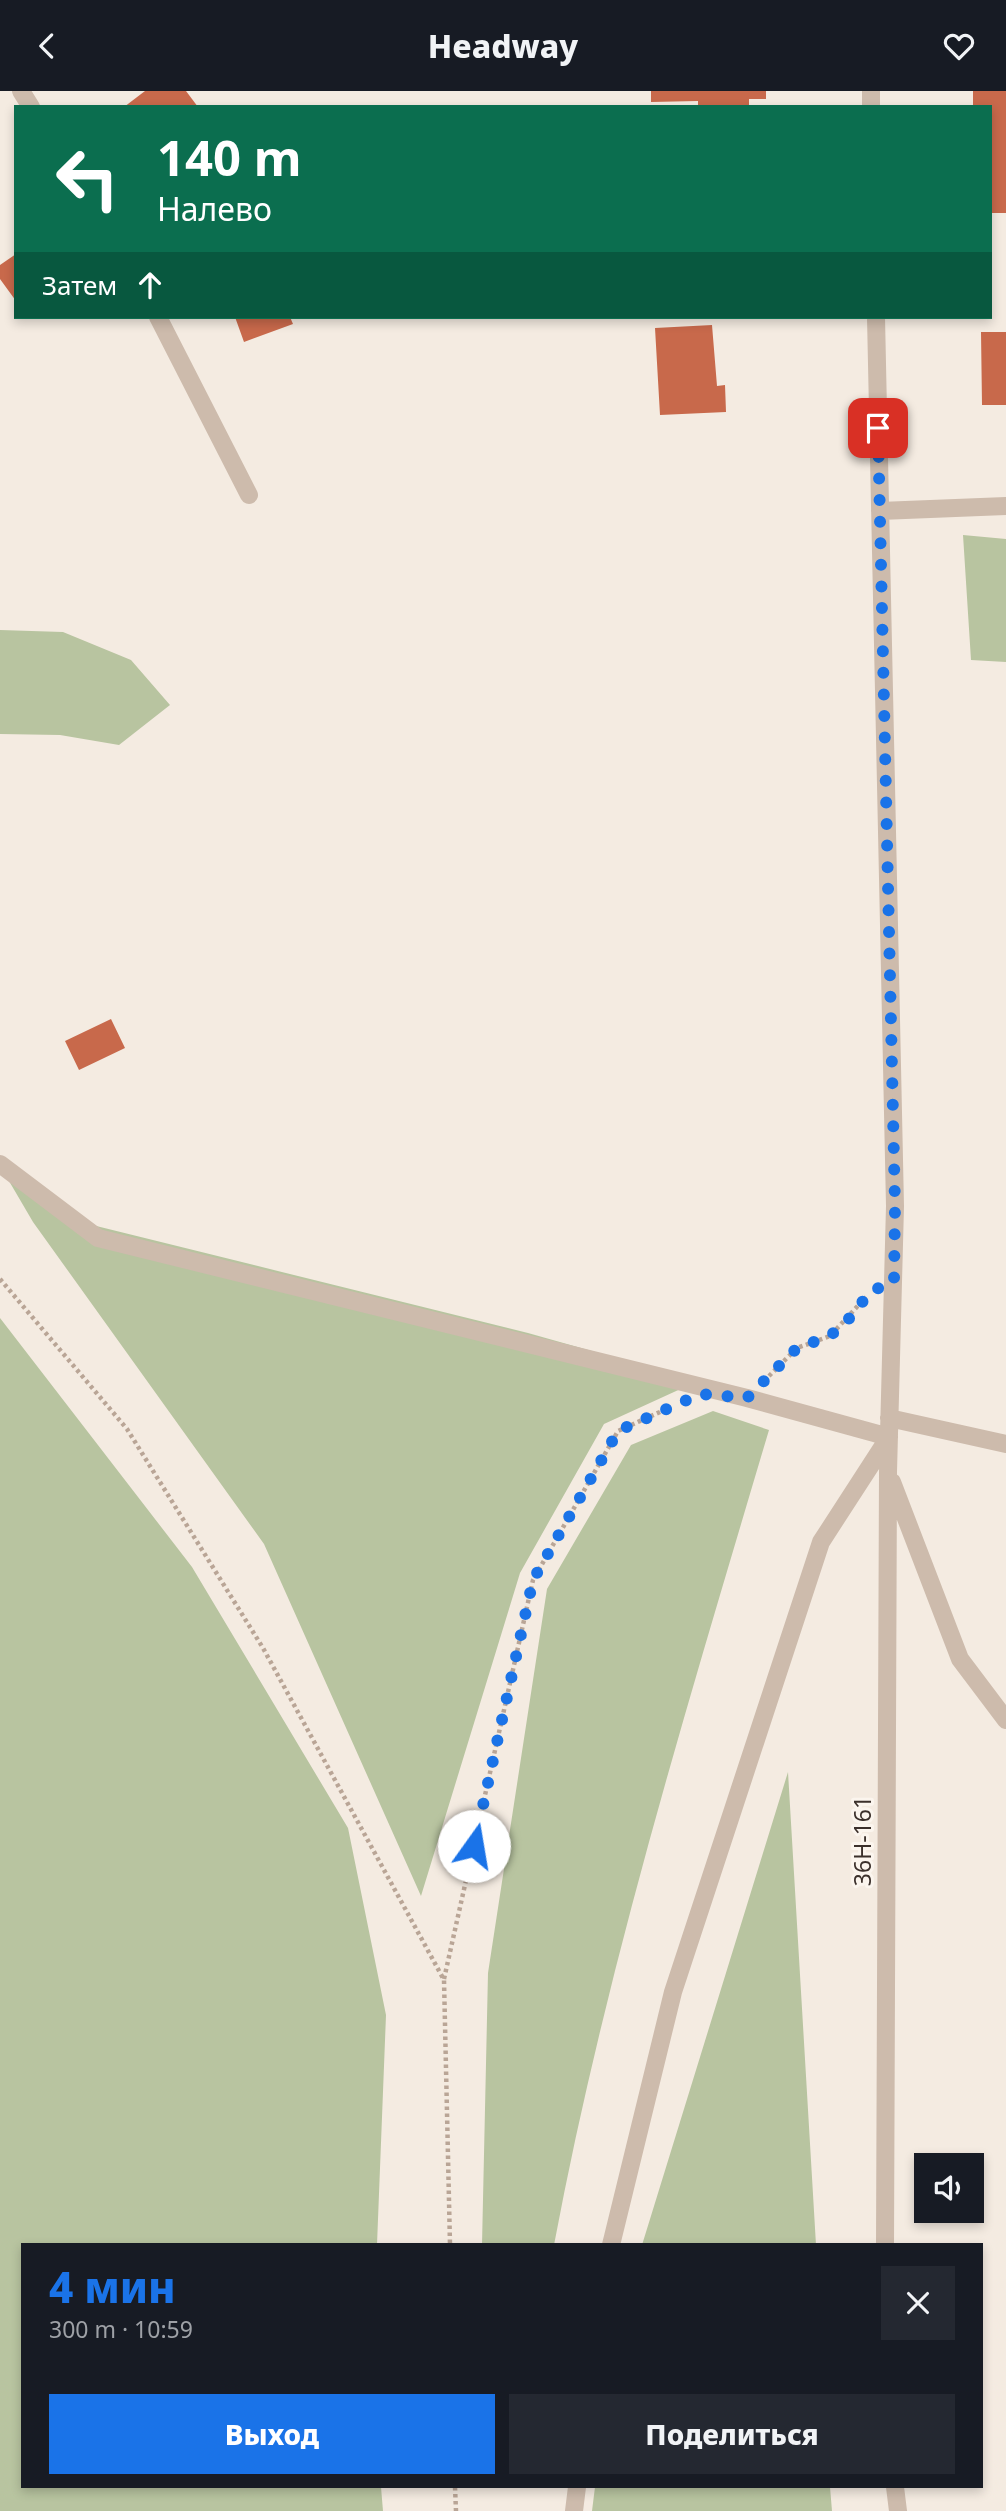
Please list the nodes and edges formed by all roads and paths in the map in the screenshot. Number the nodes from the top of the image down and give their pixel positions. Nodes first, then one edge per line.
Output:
1 (159, 319) edge
2 (876, 319) edge
3 (249, 495) dead end
4 (1006, 506) edge
5 (880, 511) junction
6 (0, 1164) edge
7 (0, 1279) edge
8 (894, 1282) junction
9 (747, 1398) junction
10 (677, 1405) dead end
11 (889, 1418) junction
12 (889, 1437) junction
13 (1006, 1444) edge
14 (888, 1472) junction
15 (1006, 1720) edge
16 (444, 1980) junction
17 (450, 2243) edge
18 (611, 2243) edge
19 (886, 2243) edge
20 (455, 2488) edge
21 (577, 2488) edge
22 (895, 2488) edge
23 (456, 2511) edge
24 (574, 2511) edge
25 (898, 2511) edge

1 - 3 street
2 - 5 street, 36Н-161
4 - 5 street
5 - 8 street, 36Н-161
6 - 9 street
7 - 16 path
8 - 9 path
8 - 11 street, 36Н-161
9 - 12 street
10 - 16 path
11 - 12 street, 36Н-161
11 - 13 street
12 - 14 street, 36Н-161 / 36Н-161
12 - 18 street
14 - 15 street
14 - 19 street, 36Н-161 / 36Н-161
16 - 17 path
20 - 23 path
21 - 24 street
22 - 25 street

